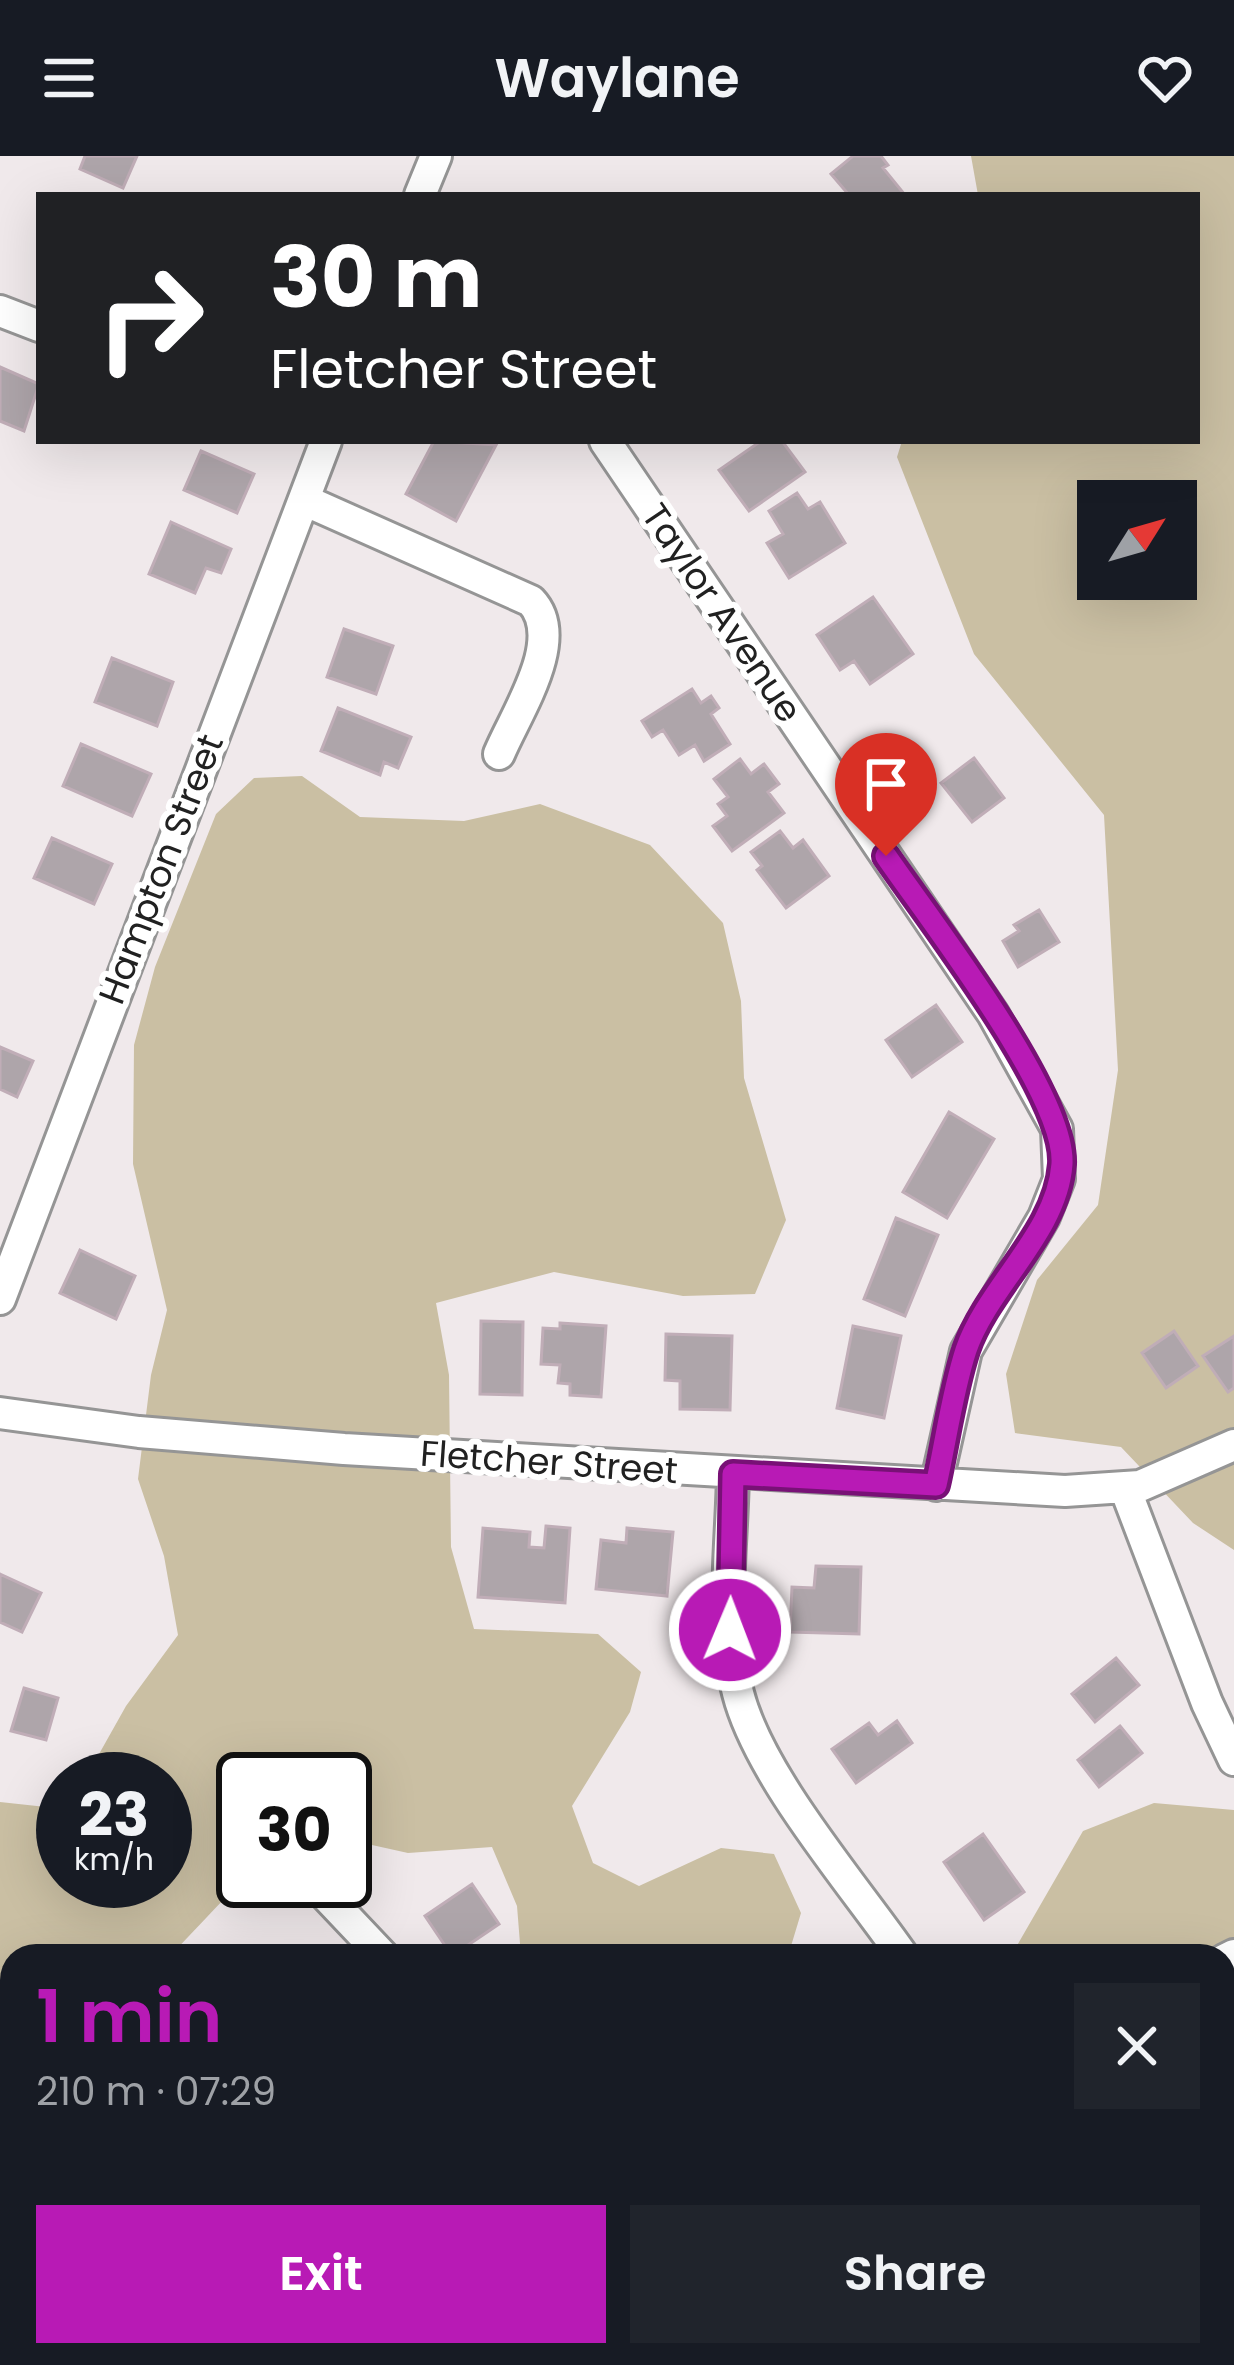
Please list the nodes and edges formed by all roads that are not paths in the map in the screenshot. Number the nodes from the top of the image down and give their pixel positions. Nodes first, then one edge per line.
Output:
1 (436, 156) edge
2 (421, 192) edge
3 (0, 310) edge
4 (36, 325) edge
5 (325, 444) edge
6 (607, 444) edge
7 (304, 500) junction
8 (499, 754) dead end
9 (0, 1299) edge
10 (0, 1413) edge
11 (1234, 1445) edge
12 (733, 1474) junction
13 (936, 1485) junction
14 (1125, 1488) junction
15 (1234, 1760) edge
16 (338, 1908) edge
17 (372, 1944) edge
18 (895, 1944) edge

1 - 2 street
3 - 4 street
5 - 7 street, Hampton Street
6 - 13 street, Taylor Avenue
7 - 8 street
7 - 9 street, Hampton Street
10 - 12 street, Fletcher Street
11 - 14 street, Fletcher Street
12 - 13 street, Fletcher Street
12 - 18 street
13 - 14 street, Fletcher Street
14 - 15 street
16 - 17 street

